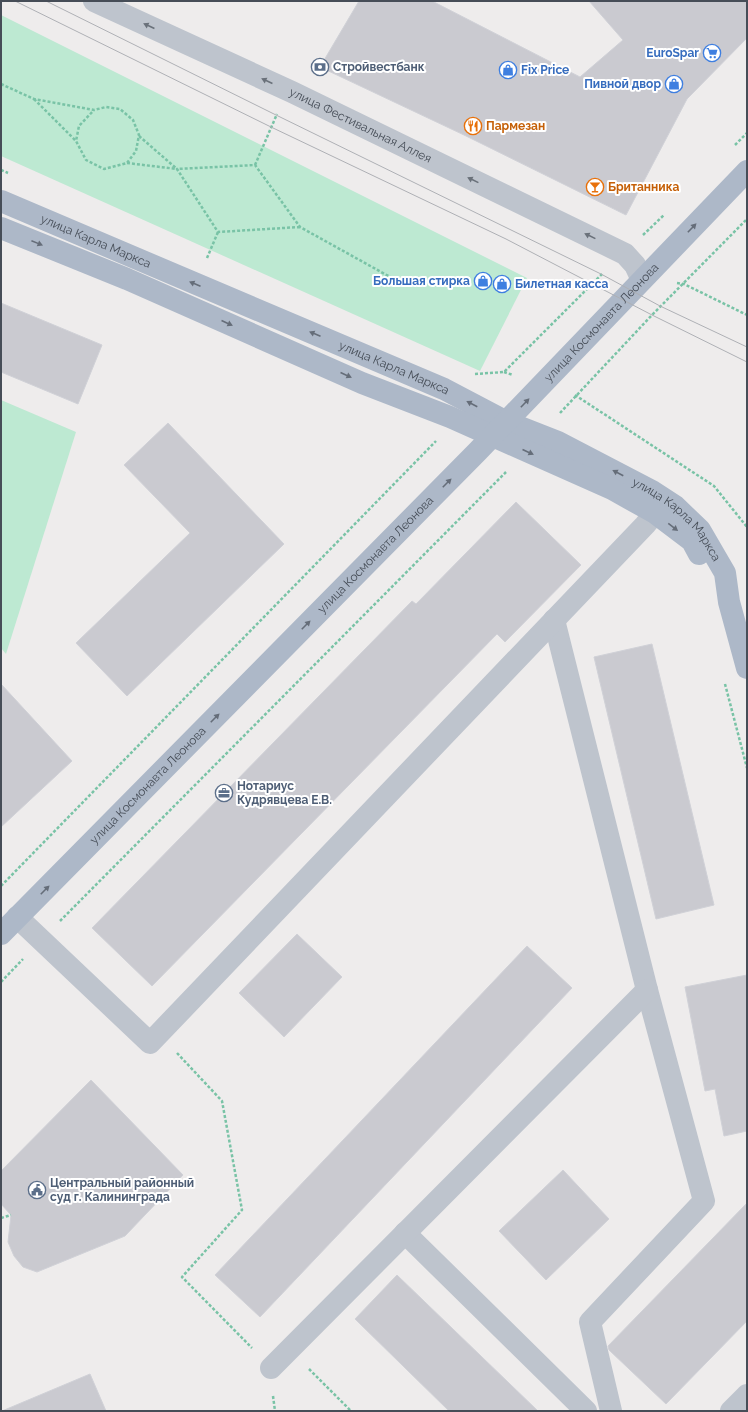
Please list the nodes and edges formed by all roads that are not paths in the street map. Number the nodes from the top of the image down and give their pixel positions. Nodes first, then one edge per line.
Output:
1 (103, 3) edge
2 (747, 171) edge
3 (1, 201) edge
4 (1, 228) edge
5 (642, 280) junction
6 (500, 429) junction
7 (655, 513) junction
8 (738, 605) edge
9 (554, 620) junction
10 (747, 668) edge
11 (17, 917) junction
12 (1, 934) edge
13 (646, 990) junction
14 (405, 1233) junction
15 (271, 1368) road end
16 (747, 1395) edge
17 (586, 1411) edge
18 (611, 1411) edge
19 (731, 1411) edge

5 -> 1 street, улица Фестивальная Аллея
5 -> 2 main road, улица Космонавта Леонова
6 -> 3 main road, улица Карла Маркса
4 -> 6 main road, улица Карла Маркса
6 -> 5 main road, улица Космонавта Леонова
6 -> 7 main road, улица Карла Маркса
8 -> 6 main road, улица Карла Маркса
11 -> 6 main road, улица Космонавта Леонова
7 -> 8 main road, улица Карла Маркса
7 - 9 street
8 - 10 main road
9 - 11 street
9 - 13 street
11 - 12 main road, улица Космонавта Леонова
13 - 14 street
13 - 18 street
14 - 15 street
14 - 17 street
16 - 19 street

